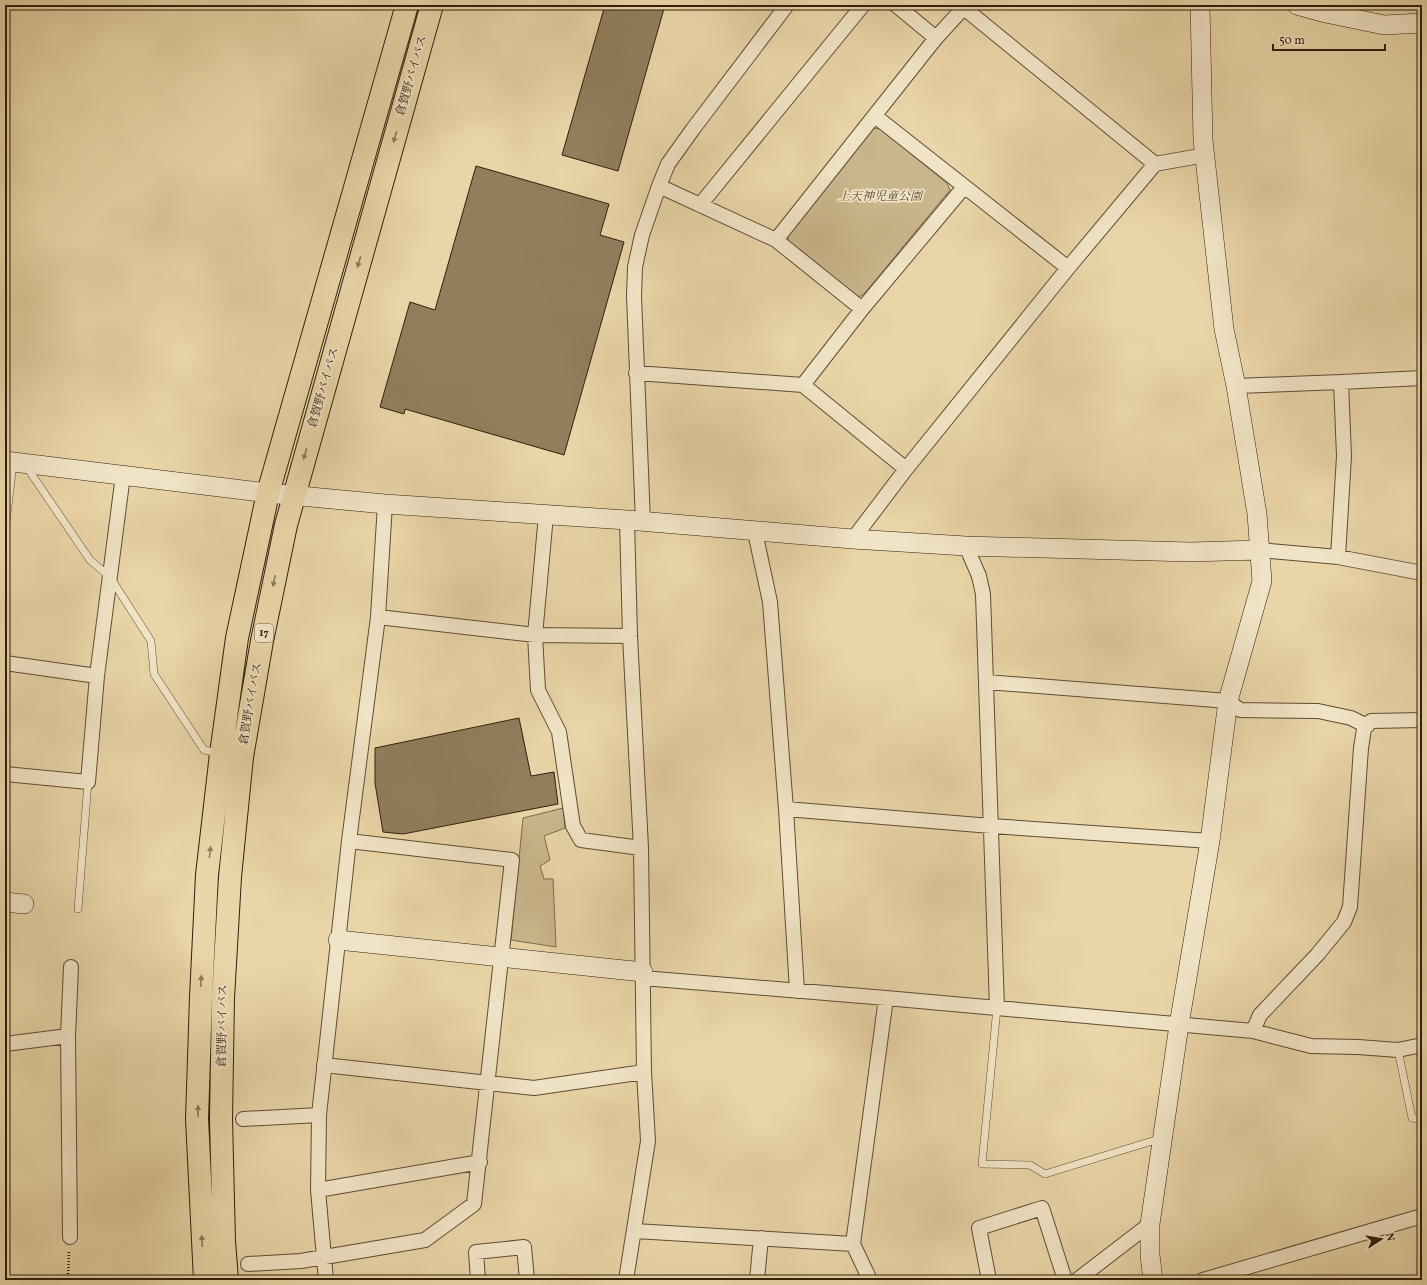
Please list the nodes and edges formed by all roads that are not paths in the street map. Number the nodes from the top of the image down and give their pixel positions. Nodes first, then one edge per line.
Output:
1 (407, 5) edge
2 (432, 5) edge
3 (787, 5) edge
4 (863, 5) edge
5 (896, 5) edge
6 (1200, 5) edge
7 (1297, 5) edge
8 (965, 6) edge
9 (1422, 23) edge
10 (936, 38) junction
11 (875, 116) junction
12 (1205, 155) junction
13 (1155, 164) junction
14 (659, 186) junction
15 (964, 187) junction
16 (700, 205) junction
17 (776, 240) junction
18 (1068, 268) junction
19 (862, 309) junction
20 (636, 373) junction
21 (1422, 378) edge
22 (1341, 382) junction
23 (804, 385) junction
24 (1236, 386) junction
25 (14, 462) edge
26 (906, 469) junction
27 (123, 475) junction
28 (268, 493) junction
29 (293, 495) junction
30 (385, 504) junction
31 (546, 515) junction
32 (635, 521) junction
33 (5, 531) edge
34 (755, 532) junction
35 (853, 539) junction
36 (966, 546) junction
37 (1258, 550) junction
38 (1338, 557) junction
39 (1422, 574) edge
40 (110, 577) junction
41 (378, 617) junction
42 (535, 635) junction
43 (630, 636) junction
44 (5, 663) edge
45 (97, 676) junction
46 (987, 682) junction
47 (1228, 701) junction
48 (1422, 720) edge
49 (1367, 726) junction
50 (221, 754) junction
51 (5, 774) edge
52 (88, 782) junction
53 (786, 809) junction
54 (991, 826) junction
55 (349, 841) junction
56 (1210, 841) junction
57 (641, 848) junction
58 (5, 902) edge
59 (24, 904) dead end
60 (78, 909) dead end
61 (338, 940) junction
62 (502, 956) junction
63 (71, 967) dead end
64 (643, 975) junction
65 (796, 991) junction
66 (886, 998) junction
67 (997, 1008) junction
68 (1179, 1025) junction
69 (1253, 1031) junction
70 (68, 1036) junction
71 (5, 1044) edge
72 (1422, 1045) edge
73 (1398, 1050) junction
74 (324, 1065) junction
75 (644, 1072) junction
76 (487, 1084) junction
77 (319, 1115) junction
78 (243, 1119) dead end
79 (1422, 1119) edge
80 (1162, 1138) junction
81 (480, 1162) junction
82 (318, 1190) junction
83 (1422, 1216) edge
84 (1150, 1224) junction
85 (635, 1230) junction
86 (70, 1237) road end
87 (761, 1238) junction
88 (853, 1244) junction
89 (323, 1257) junction
90 (248, 1264) dead end
91 (1208, 1279) edge
92 (205, 1280) edge
93 (227, 1280) edge
94 (326, 1280) edge
95 (478, 1280) edge
96 (527, 1280) edge
97 (626, 1280) edge
98 (757, 1280) edge
99 (870, 1280) edge
100 (989, 1280) edge
101 (1065, 1280) edge
102 (1077, 1280) edge
103 (1153, 1280) edge

1 - 28 highway, 倉賀野バイパス / 17
2 -> 29 highway, 倉賀野バイパス / 17
3 - 14 street
4 - 16 street
5 - 10 street
6 - 12 street
7 - 9 street
8 - 10 street
8 - 13 street
10 - 11 street
11 - 15 street
11 - 17 street
12 - 13 street
12 - 24 street
13 - 18 street
14 - 16 street
14 - 20 street
15 - 18 street
15 - 19 street
16 - 17 street
17 - 19 street
18 - 26 street
19 - 23 street
20 - 23 street
20 - 32 street
21 - 22 street
22 - 24 street
22 - 38 street
23 - 26 street
24 - 37 street
25 - 27 street
25 - 33 lane
25 - 40 lane
26 - 35 street
27 - 28 street
27 - 40 street
28 - 29 street
28 - 50 highway, 倉賀野バイパス / 17
29 - 30 street
29 -> 93 highway, 倉賀野バイパス / 17
30 - 31 street
30 - 41 street
31 - 32 street
31 - 42 street
32 - 34 street
32 - 43 street
34 - 35 street
34 - 53 street
35 - 36 street
36 - 37 street
36 - 46 street
37 - 38 street
37 - 47 street
38 - 39 street
40 - 45 street
40 - 50 lane
41 - 42 street
41 - 55 street
42 - 43 street
42 - 57 street
43 - 57 street
44 - 45 street
45 - 52 street
46 - 47 street
46 - 54 street
47 - 49 street
47 - 56 street
48 - 49 street
49 - 69 street
92 -> 50 highway, 倉賀野バイパス / 17
51 - 52 street
52 - 60 lane
53 - 54 street
53 - 65 street
54 - 56 street
54 - 67 street
55 - 61 street
55 - 62 street
56 - 68 street
57 - 64 street
58 - 59 street
61 - 62 street
61 - 74 street
62 - 64 street
62 - 76 street
63 - 70 street
64 - 65 street
64 - 75 street
65 - 66 street
66 - 67 street
66 - 88 street
67 - 68 street
67 - 80 lane
68 - 69 street
68 - 80 street
69 - 73 street
70 - 71 street
70 - 86 street
72 - 73 street
73 - 79 lane
74 - 76 street
74 - 77 street
75 - 76 street
75 - 85 street
76 - 81 street
77 - 78 street
77 - 82 street
80 - 84 street
81 - 82 street
81 - 89 street
82 - 89 street
83 - 91 street
84 - 102 street
84 - 103 street
85 - 87 street
85 - 97 street
87 - 88 street
87 - 98 street
88 - 99 street
89 - 90 street
89 - 94 street
95 - 96 street
100 - 101 street

